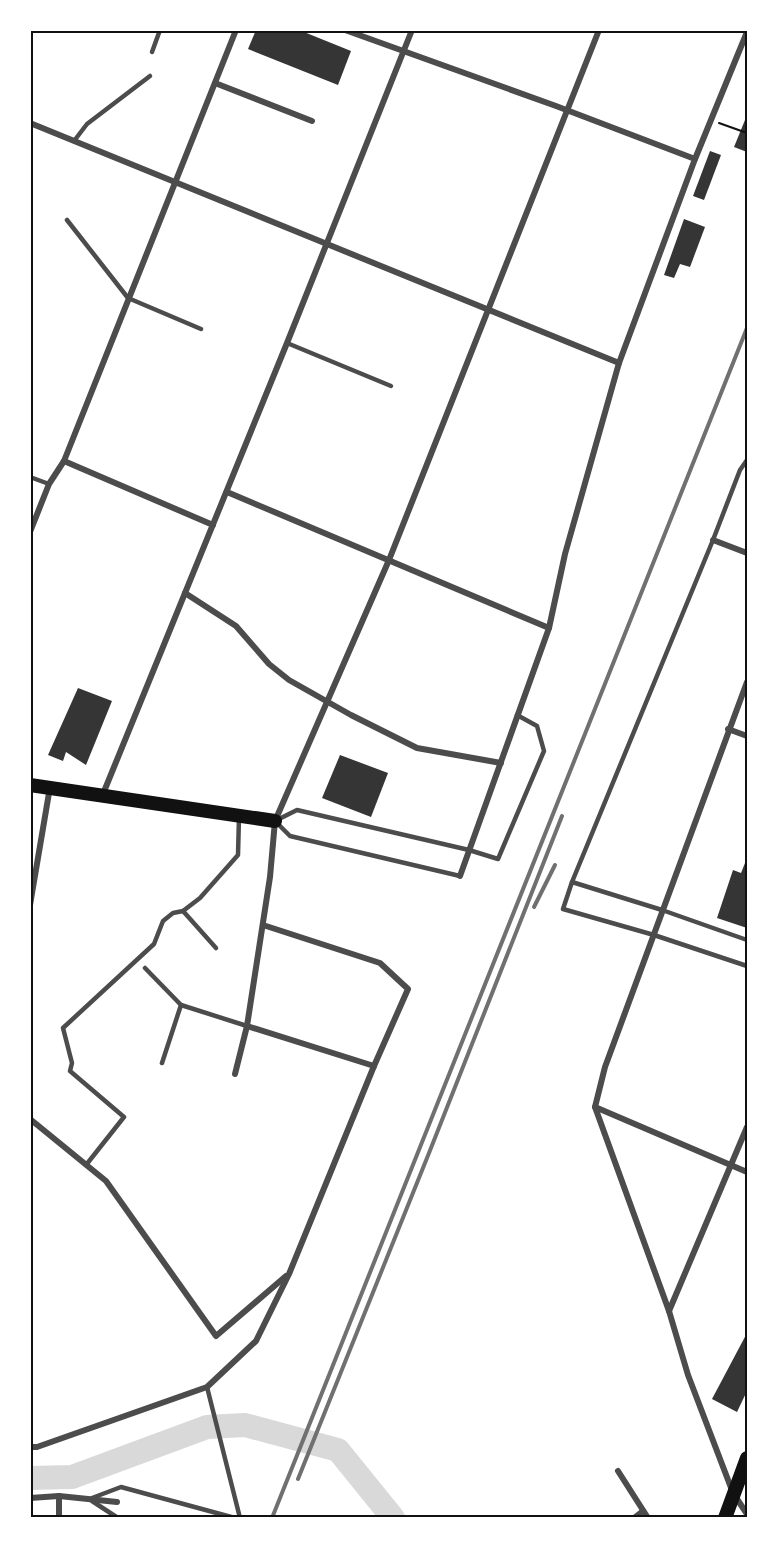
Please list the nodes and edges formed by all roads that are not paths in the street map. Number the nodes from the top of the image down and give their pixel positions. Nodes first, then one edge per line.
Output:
1 (160, 30) edge
2 (236, 30) edge
3 (345, 30) edge
4 (412, 30) edge
5 (598, 30) edge
6 (747, 32) edge
7 (403, 51) junction
8 (152, 52) dead end
9 (150, 76) dead end
10 (215, 83) junction
11 (567, 110) junction
12 (312, 121) dead end
13 (30, 123) edge
14 (74, 141) junction
15 (695, 159) junction
16 (173, 183) junction
17 (67, 220) dead end
18 (327, 244) junction
19 (128, 298) junction
20 (489, 310) junction
21 (201, 329) dead end
22 (287, 343) junction
23 (619, 363) junction
24 (392, 386) dead end
25 (747, 460) edge
26 (63, 461) junction
27 (30, 477) edge
28 (49, 484) junction
29 (226, 492) junction
30 (213, 525) junction
31 (30, 530) edge
32 (713, 540) junction
33 (747, 553) edge
34 (390, 560) junction
35 (185, 593) junction
36 (549, 628) junction
37 (747, 682) edge
38 (328, 701) junction
39 (517, 715) junction
40 (728, 729) junction
41 (747, 736) edge
42 (501, 763) junction
43 (30, 785) edge
44 (50, 787) junction
45 (102, 795) junction
46 (239, 815) junction
47 (275, 820) junction
48 (469, 850) junction
49 (460, 876) joint
50 (572, 882) junction
51 (30, 905) edge
52 (662, 910) junction
53 (183, 911) junction
54 (263, 925) junction
55 (654, 935) junction
56 (747, 940) edge
57 (216, 948) dead end
58 (747, 966) edge
59 (145, 968) dead end
60 (181, 1005) junction
61 (247, 1026) junction
62 (162, 1063) dead end
63 (374, 1066) junction
64 (235, 1074) dead end
65 (595, 1107) junction
66 (30, 1119) edge
67 (747, 1127) edge
68 (87, 1165) junction
69 (730, 1165) junction
70 (747, 1172) edge
71 (289, 1274) junction
72 (669, 1311) junction
73 (207, 1387) junction
74 (30, 1447) edge
75 (747, 1458) edge
76 (618, 1471) dead end
77 (733, 1493) junction
78 (58, 1496) junction
79 (30, 1498) edge
80 (90, 1499) junction
81 (117, 1502) dead end
82 (643, 1511) junction
83 (747, 1514) edge
84 (59, 1518) edge
85 (118, 1518) edge
86 (235, 1518) edge
87 (240, 1518) edge
88 (634, 1518) edge
89 (648, 1518) edge
90 (724, 1518) edge

1 - 8 lane
2 - 10 street
3 - 7 street
4 - 7 street
5 - 11 street
6 - 15 street
7 - 11 street
7 - 18 street
9 - 14 lane
10 - 12 street
10 - 16 street
11 - 15 street
11 - 20 street
13 - 14 street
14 - 16 street
15 - 23 street
16 - 18 street
16 - 19 street
17 - 19 lane
18 - 20 street
18 - 22 street
19 - 21 lane
19 - 26 street
20 - 23 street
20 - 34 street
22 - 24 lane
22 - 29 street
23 - 36 street
25 - 32 lane
26 - 28 street
26 - 30 street
27 - 28 lane
28 - 31 street
29 - 30 street
29 - 34 street
30 - 35 street
32 - 33 street
32 - 50 lane
34 - 36 street
34 - 38 street
35 - 38 street
35 - 45 street
36 - 39 street
37 - 40 street
38 - 42 street
38 - 47 street
39 - 42 street
39 - 48 lane
40 - 41 street
40 - 52 street
42 - 48 street
43 - 44 main road
44 - 45 main road
44 - 51 street
45 - 46 main road
46 - 47 main road
46 - 53 lane
47 - 48 lane
47 - 49 lane
47 - 54 street
48 - 49 street
50 - 52 lane
50 - 55 lane
52 - 55 street
52 - 56 lane
53 - 57 lane
53 - 68 lane
54 - 61 street
54 - 63 street
55 - 58 lane
55 - 65 street
59 - 60 lane
60 - 61 lane
60 - 62 lane
61 - 63 street
61 - 64 street
63 - 71 street
65 - 69 street
65 - 72 street
66 - 68 street
67 - 69 street
68 - 71 street
69 - 70 street
69 - 72 street
71 - 73 street
72 - 77 street
73 - 74 street
73 - 87 lane
75 - 77 main road
76 - 82 street
77 - 83 street
77 - 90 main road
78 - 79 street
78 - 80 street
78 - 84 street
80 - 81 street
80 - 85 lane
80 - 86 lane
82 - 88 street
82 - 89 street

